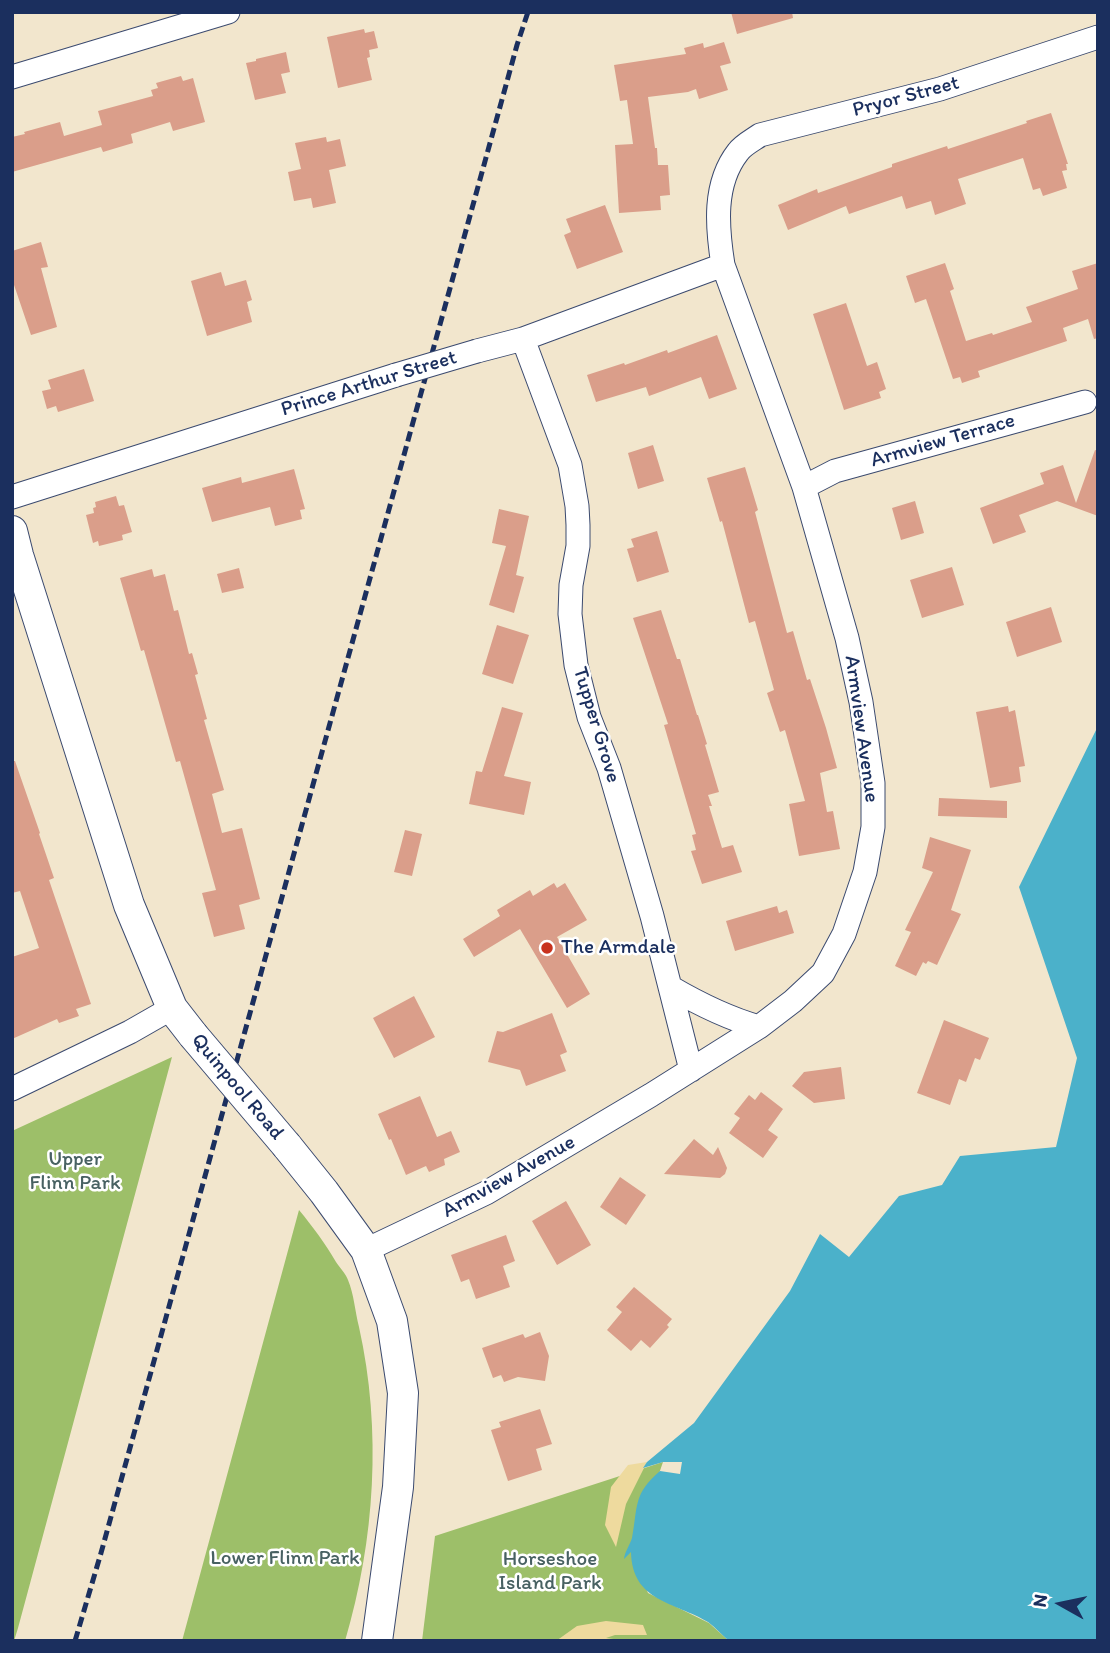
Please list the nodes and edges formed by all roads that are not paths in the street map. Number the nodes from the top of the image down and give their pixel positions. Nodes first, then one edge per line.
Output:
1 (228, 12) edge
2 (1098, 37) edge
3 (12, 77) edge
4 (727, 172) joint
5 (723, 265) junction
6 (523, 339) junction
7 (1085, 402) dead end
8 (804, 487) junction
9 (12, 497) edge
10 (14, 548) edge
11 (670, 987) junction
12 (172, 1008) junction
13 (759, 1027) junction
14 (691, 1070) junction
15 (12, 1089) edge
16 (366, 1250) junction
17 (377, 1641) edge

1 - 3 street
2 - 4 street, Pryor Street
4 - 5 street, Armview Avenue
5 - 6 street, Prince Arthur Street
5 - 8 street, Armview Avenue
6 - 9 street, Prince Arthur Street, bridge
6 - 11 street, Tupper Grove
7 - 8 street, Armview Terrace
8 - 13 street, Armview Avenue
10 - 12 main road, Quinpool Road
11 - 13 street
11 - 14 street, Tupper Grove
12 - 15 street
12 - 16 main road, Quinpool Road, bridge
13 - 14 street, Armview Avenue
14 - 16 street, Armview Avenue
16 - 17 main road, Quinpool Road

